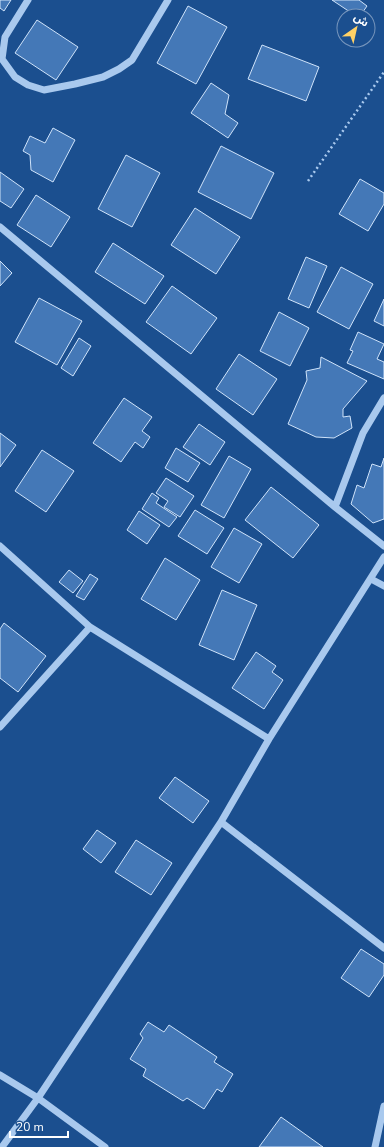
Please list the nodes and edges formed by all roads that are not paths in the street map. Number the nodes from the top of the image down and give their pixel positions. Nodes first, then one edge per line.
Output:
1 (28, 0) edge
2 (168, 0) edge
3 (0, 227) edge
4 (384, 398) edge
5 (335, 507) junction
6 (0, 546) edge
7 (384, 546) edge
8 (384, 557) edge
9 (371, 579) junction
10 (384, 586) edge
11 (90, 627) junction
12 (0, 727) edge
13 (269, 739) junction
14 (221, 822) junction
15 (384, 948) edge
16 (0, 1075) edge
17 (38, 1098) junction
18 (384, 1106) edge
19 (2, 1147) edge
20 (105, 1147) edge
21 (374, 1147) edge

1 - 2 street
3 - 5 street
4 - 5 street
5 - 7 street
6 - 11 street
8 - 9 street
9 - 10 street
9 - 13 street
11 - 12 street
11 - 13 street
13 - 14 street
14 - 15 street
14 - 17 street
16 - 17 street
17 - 19 street
17 - 20 street
18 - 21 street

